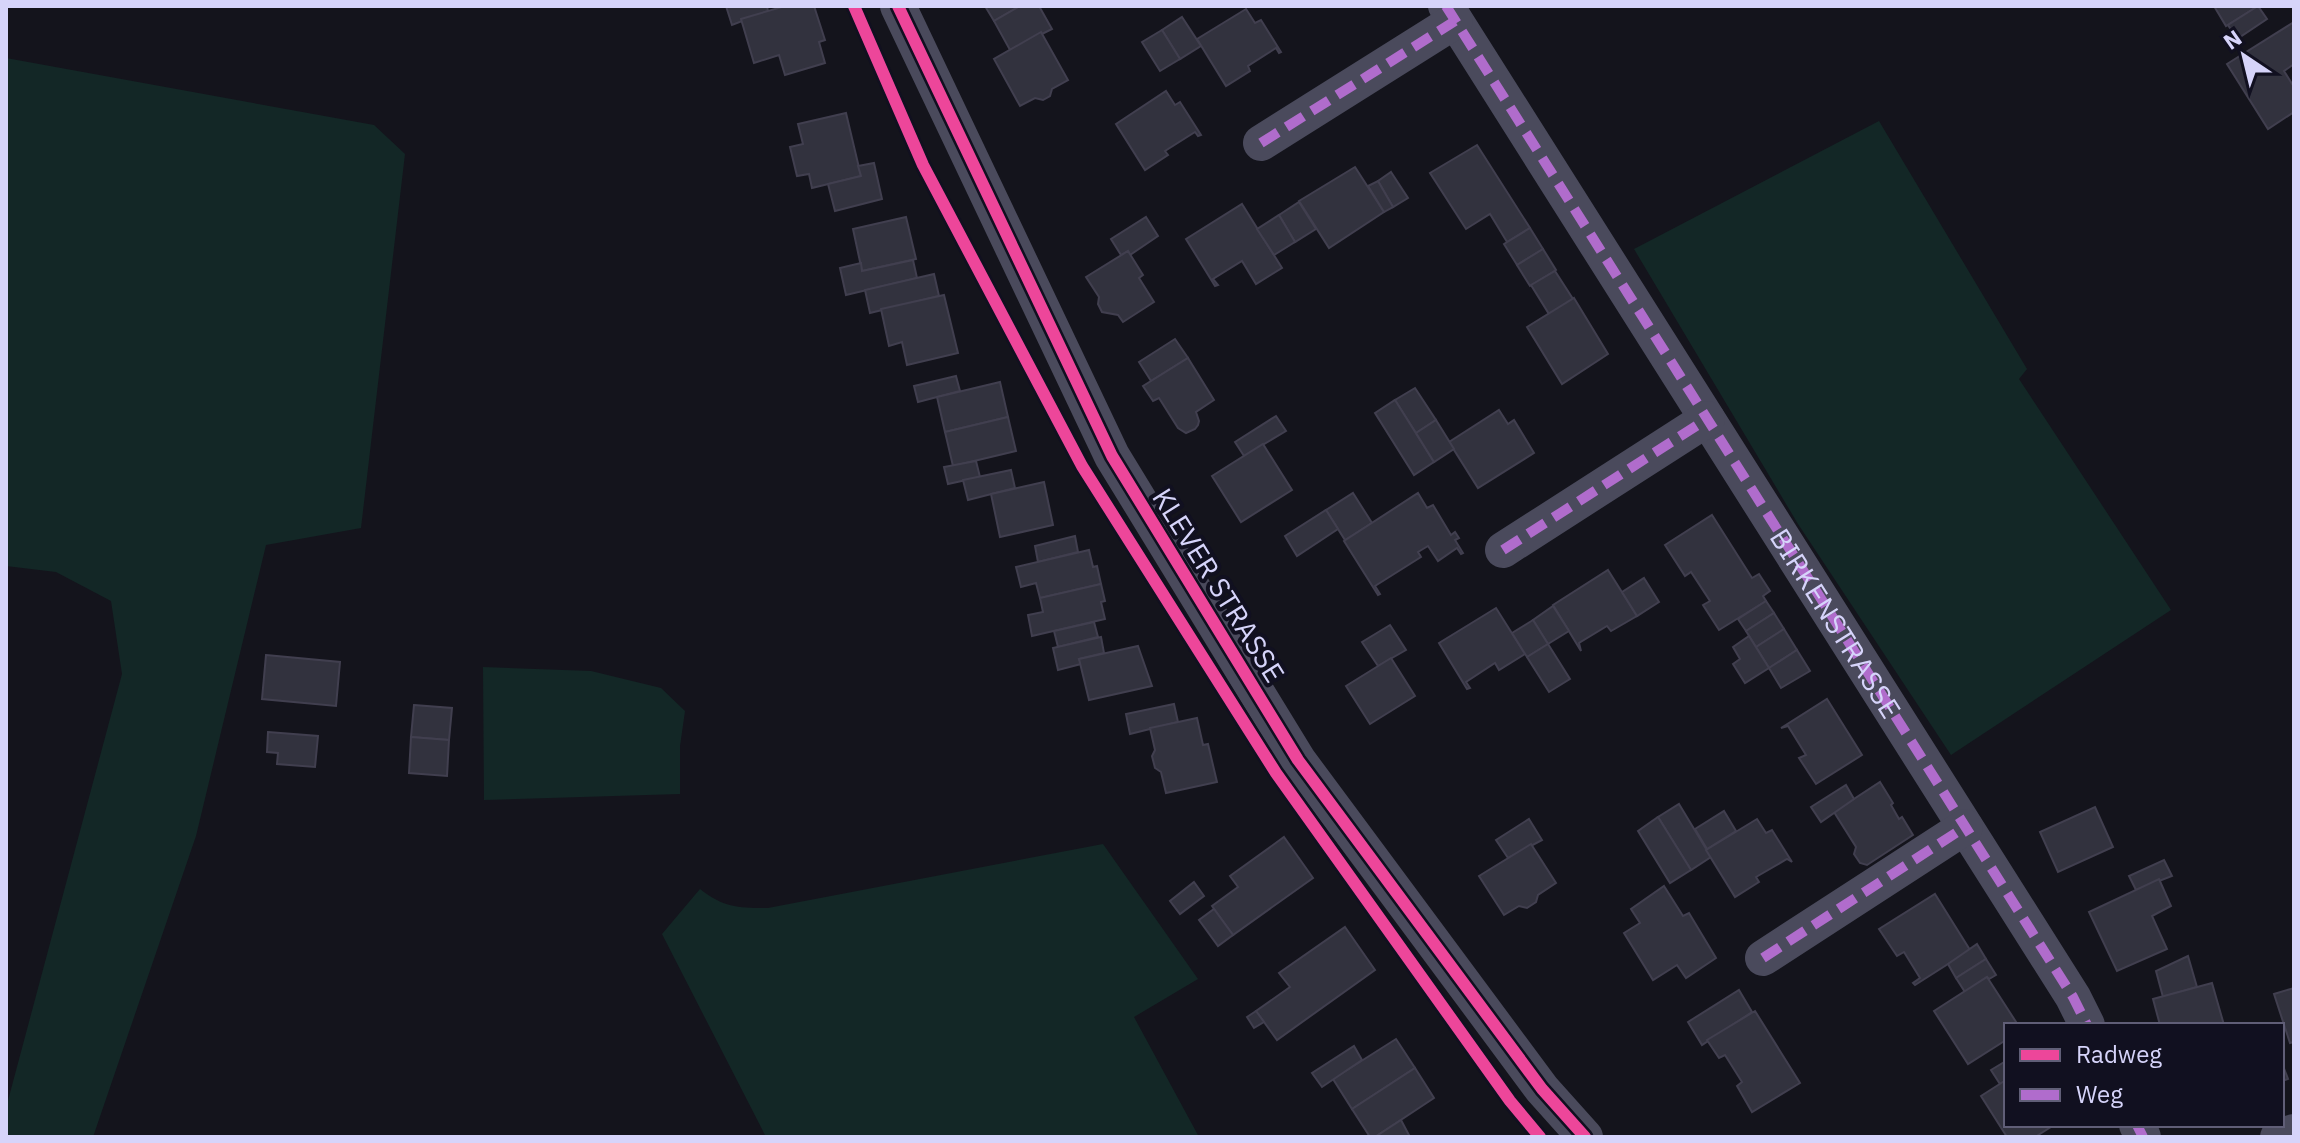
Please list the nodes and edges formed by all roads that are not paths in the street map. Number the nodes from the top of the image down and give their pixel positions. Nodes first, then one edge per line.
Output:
1 (898, 6) edge
2 (1451, 13) edge
3 (1261, 143) dead end
4 (1707, 419) junction
5 (1503, 550) dead end
6 (1965, 827) junction
7 (1763, 958) dead end
8 (2086, 1023) edge
9 (2294, 1132) edge
10 (1585, 1137) edge
11 (2278, 1137) edge

1 - 10 street, KLEVER STRASSE
2 - 3 street, BIRKENSTRASSE
2 - 4 street, BIRKENSTRASSE
4 - 5 street
4 - 6 street, BIRKENSTRASSE
6 - 7 street
6 - 8 street, BIRKENSTRASSE
9 - 11 street

